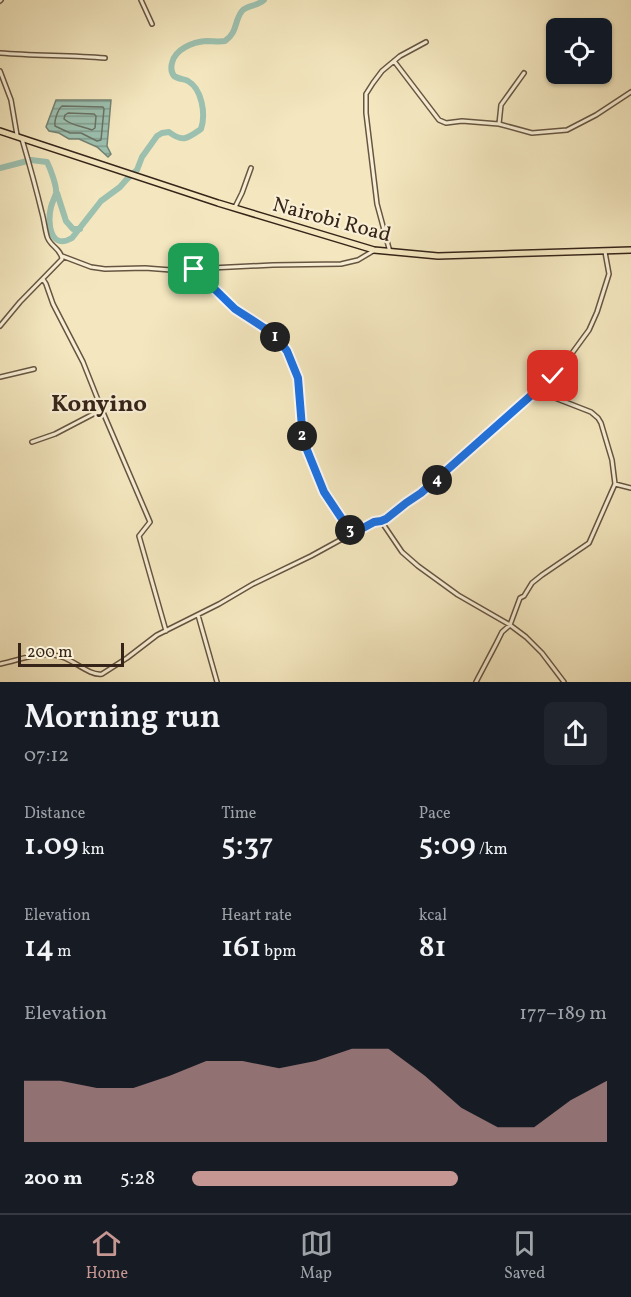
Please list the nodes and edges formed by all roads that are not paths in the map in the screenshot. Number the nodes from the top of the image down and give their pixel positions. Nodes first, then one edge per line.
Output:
1 (141, 0) edge
2 (152, 24) dead end
3 (426, 42) dead end
4 (0, 53) edge
5 (105, 58) dead end
6 (394, 61) junction
7 (0, 71) edge
8 (524, 73) dead end
9 (631, 92) edge
10 (499, 124) junction
11 (0, 131) edge
12 (19, 136) junction
13 (251, 168) dead end
14 (235, 209) junction
15 (374, 250) junction
16 (631, 250) edge
17 (604, 251) junction
18 (390, 252) junction
19 (62, 256) junction
20 (194, 269) junction
21 (43, 279) dead end
22 (0, 326) edge
23 (34, 369) dead end
24 (0, 377) edge
25 (537, 391) junction
26 (102, 410) junction
27 (32, 442) dead end
28 (615, 484) junction
29 (631, 488) edge
30 (381, 521) junction
31 (352, 534) junction
32 (198, 614) junction
33 (510, 625) junction
34 (166, 631) junction
35 (0, 664) edge
36 (217, 682) edge
37 (476, 682) edge
38 (564, 682) edge

1 - 2 street
3 - 6 street
4 - 5 street
6 - 10 street
6 - 18 street
7 - 12 street
8 - 10 street
9 - 10 street
11 - 12 highway, Nairobi Road
12 - 14 highway, Nairobi Road
12 - 19 street
13 - 14 street
14 - 15 highway, Nairobi Road
15 - 18 highway, Nairobi Road
15 - 20 street
16 - 17 highway, Nairobi Road
17 - 18 highway, Nairobi Road
17 - 25 street
19 - 20 street
19 - 22 street
20 - 31 street
21 - 26 street
23 - 24 street
25 - 28 street
25 - 30 street
26 - 27 street
26 - 34 street
28 - 29 street
28 - 33 street
30 - 31 street
30 - 33 street
31 - 32 street
32 - 34 street
32 - 36 street
33 - 37 street
33 - 38 street
34 - 35 street

